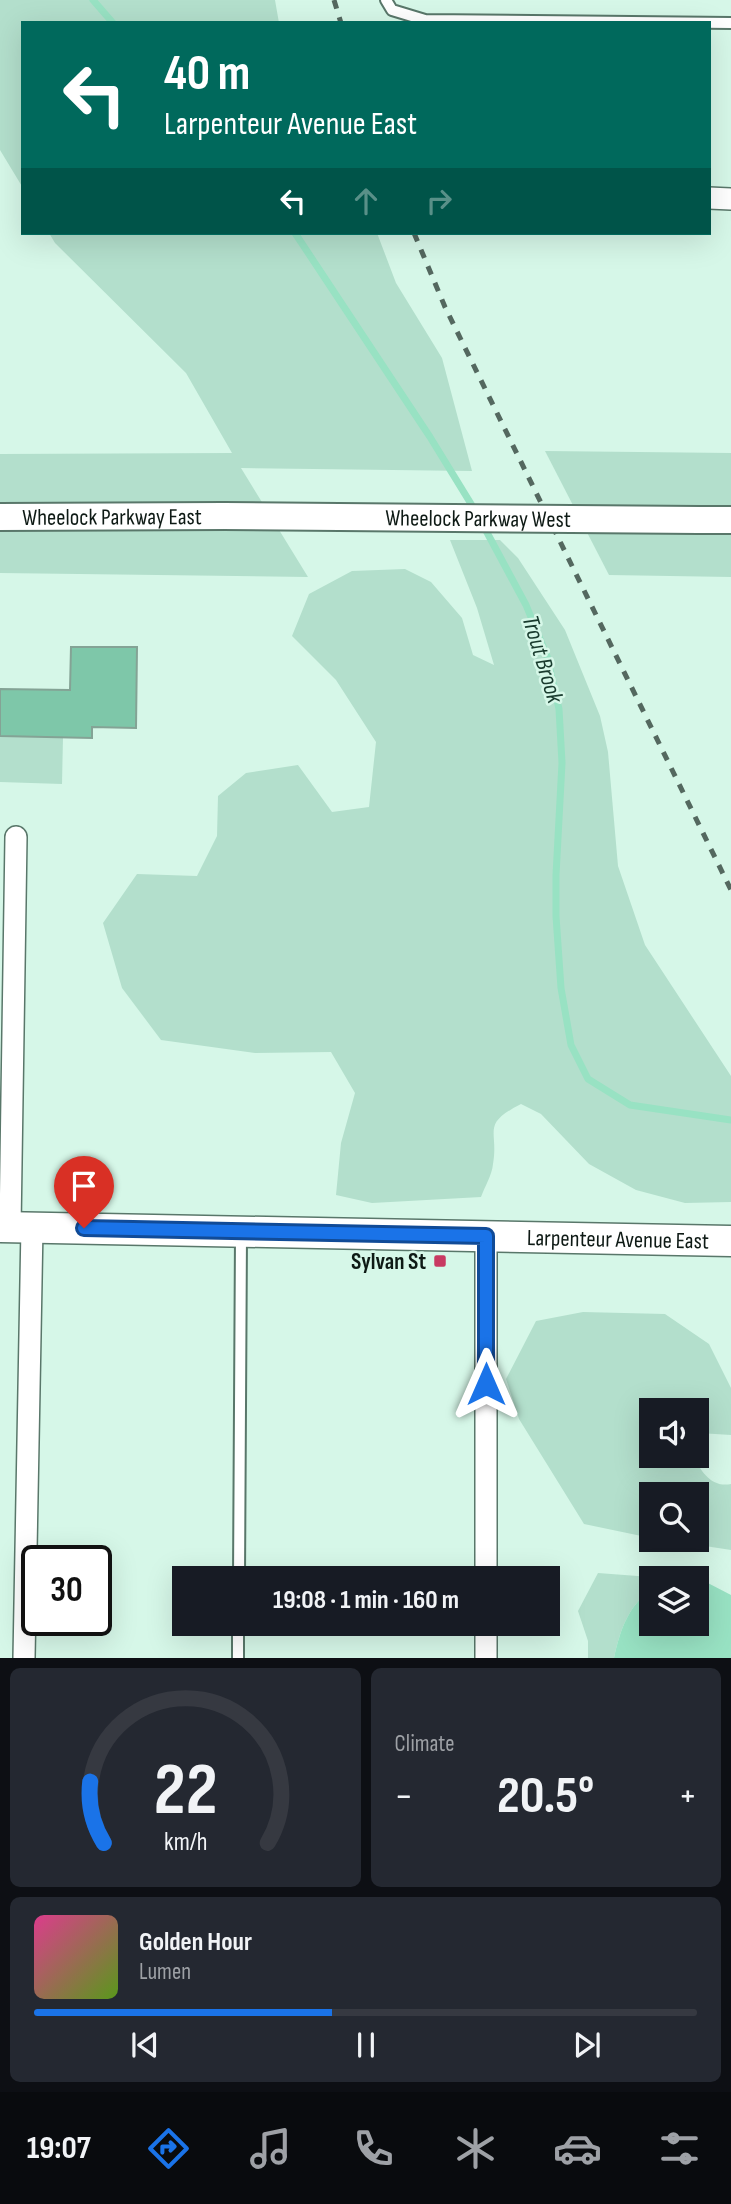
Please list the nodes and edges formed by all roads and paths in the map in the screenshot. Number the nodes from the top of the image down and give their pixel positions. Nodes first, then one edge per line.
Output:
1 (386, 0) edge
2 (527, 21) edge
3 (711, 23) edge
4 (731, 23) edge
5 (711, 198) edge
6 (731, 199) edge
7 (223, 516) joint
8 (0, 517) edge
9 (731, 520) edge
10 (16, 837) dead end
11 (14, 1227) edge
12 (241, 1231) junction
13 (486, 1236) junction
14 (731, 1241) edge
15 (239, 1566) edge
16 (486, 1566) edge
17 (238, 1636) edge
18 (486, 1636) edge
19 (24, 1658) edge
20 (238, 1658) edge
21 (486, 1658) edge

1 - 2 lane
3 - 4 lane
5 - 6 street
7 - 8 street, Wheelock Parkway East
7 - 9 street, Wheelock Parkway West, bridge
10 - 11 street
11 - 12 main road, Larpenteur Avenue East
11 - 19 street
12 - 13 main road, Larpenteur Avenue East
12 - 15 lane
13 - 14 main road, Larpenteur Avenue East
13 - 16 street
17 - 20 lane
18 - 21 street

